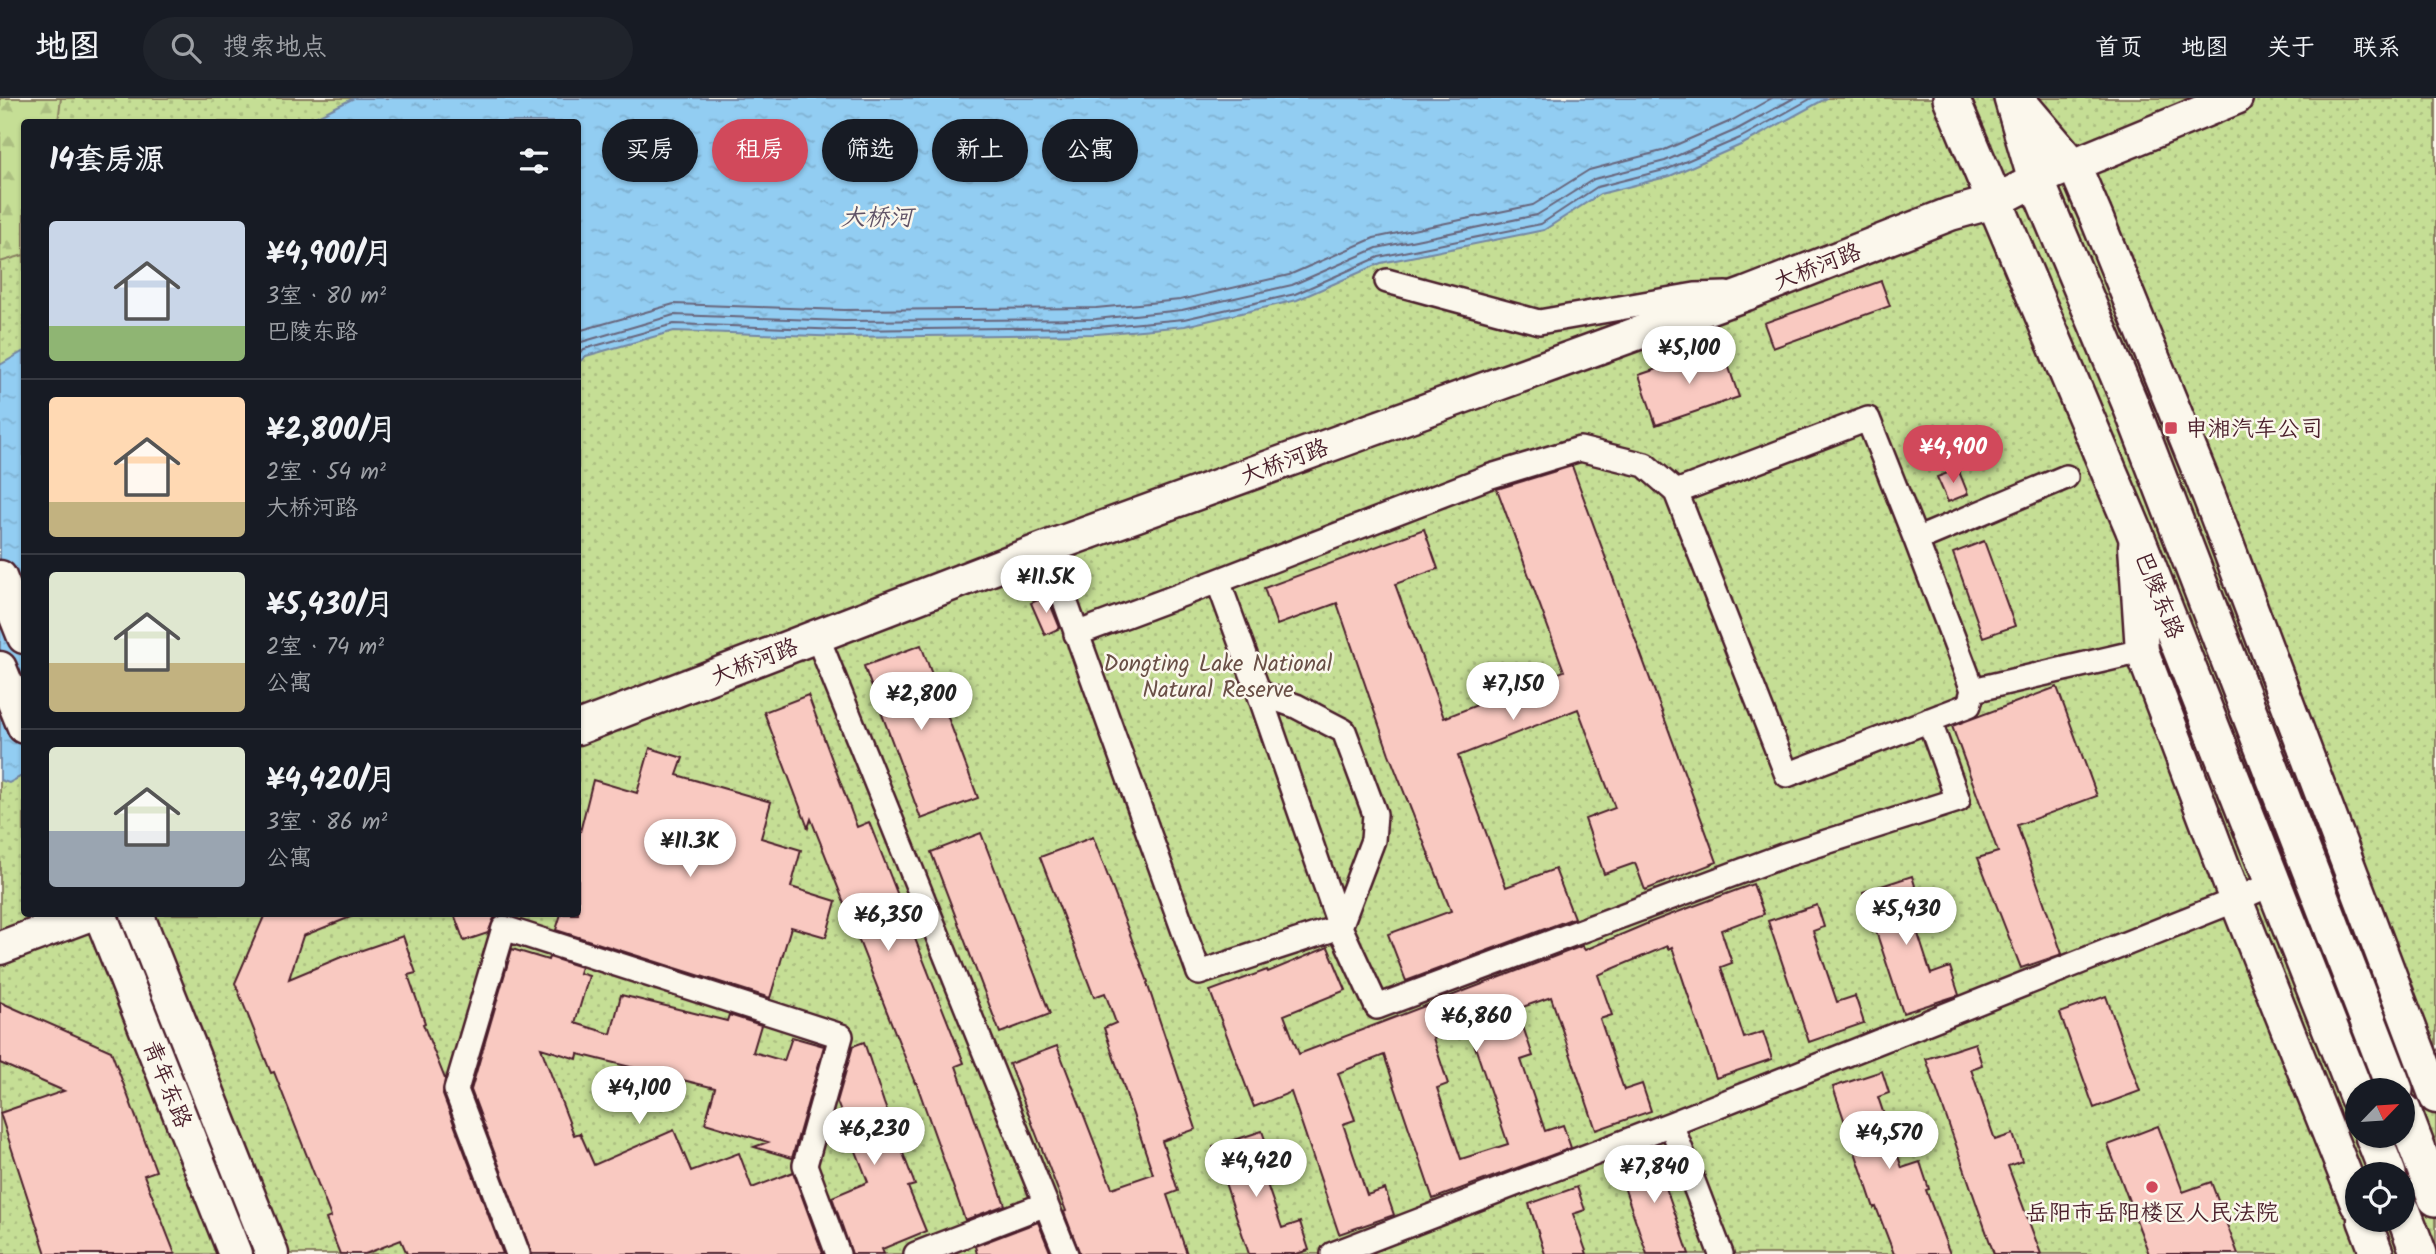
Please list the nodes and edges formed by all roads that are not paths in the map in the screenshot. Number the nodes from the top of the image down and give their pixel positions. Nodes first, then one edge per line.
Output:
1 (2012, 98) edge
2 (2017, 98) edge
3 (2236, 98) edge
4 (1954, 105) edge
5 (2074, 165) junction
6 (2036, 180) junction
7 (1994, 202) junction
8 (1387, 281) dead end
9 (1746, 293) junction
10 (2066, 477) dead end
11 (1676, 492) junction
12 (2133, 527) junction
13 (1916, 540) junction
14 (1046, 548) junction
15 (0, 578) edge
16 (1218, 581) junction
17 (21, 630) edge
18 (1076, 634) junction
19 (817, 636) junction
20 (2142, 651) junction
21 (0, 668) edge
22 (1973, 690) junction
23 (1259, 693) junction
24 (21, 720) edge
25 (1929, 720) junction
26 (581, 727) edge
27 (2273, 883) junction
28 (2236, 900) junction
29 (83, 917) edge
30 (101, 917) edge
31 (138, 917) edge
32 (1340, 927) junction
33 (0, 948) edge
34 (2350, 1078) edge
35 (2390, 1078) edge
36 (2436, 1097) edge
37 (1671, 1124) junction
38 (2415, 1143) edge
39 (2345, 1174) edge
40 (2436, 1198) edge
41 (1046, 1204) junction
42 (2369, 1232) edge
43 (2411, 1232) edge
44 (235, 1254) edge
45 (272, 1254) edge
46 (518, 1254) edge
47 (838, 1254) edge
48 (916, 1254) edge
49 (1066, 1254) edge
50 (1334, 1254) edge
51 (1721, 1254) edge
52 (2377, 1254) edge
53 (2419, 1254) edge

1 - 6 main road, 巴陵东路
2 - 5 street
3 - 5 street, 大桥河路
4 - 7 main road, 巴陵东路
5 - 6 street, 大桥河路
5 - 36 street
6 - 7 street, 大桥河路
6 - 35 main road, 巴陵东路
7 - 9 street, 大桥河路
7 - 12 main road, 巴陵东路
8 - 9 street
9 - 14 street, 大桥河路
10 - 13 street
11 - 13 street
11 - 16 street
11 - 25 street
12 - 20 street
12 - 27 main road, 巴陵东路
13 - 22 street
14 - 18 street
14 - 19 street, 大桥河路
15 - 17 street
16 - 18 street
16 - 23 street
18 - 32 street
19 - 26 street, 大桥河路
19 - 41 street
20 - 22 street
20 - 28 street
21 - 24 street
22 - 25 street
23 - 32 street
23 - 32 street
25 - 32 street
27 - 28 street
27 - 34 main road, 巴陵东路
28 - 37 street
28 - 39 street
29 - 33 street
30 - 44 street, 青年东路
31 - 45 street, 青年东路
37 - 50 street
37 - 51 street
38 - 40 main road
41 - 48 street
41 - 49 street
42 - 52 street
43 - 53 main road
46 - 47 street

